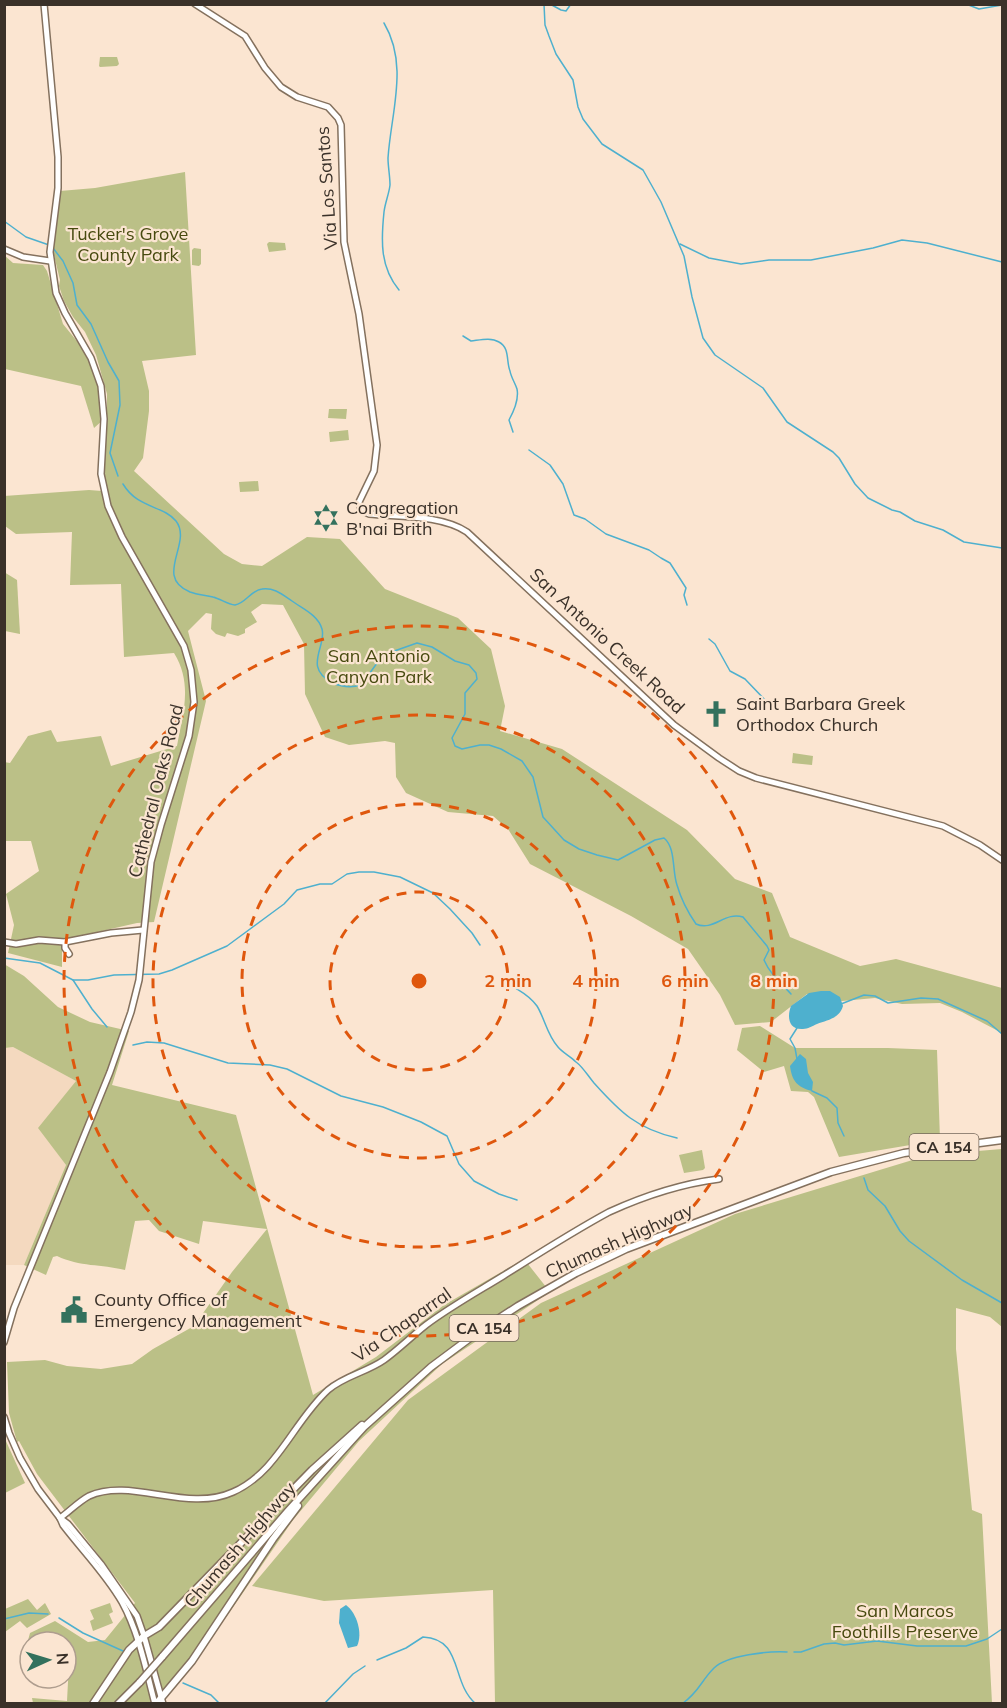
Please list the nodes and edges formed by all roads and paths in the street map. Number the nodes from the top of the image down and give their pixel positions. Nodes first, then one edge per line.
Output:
1 (44, 4) edge
2 (195, 4) edge
3 (4, 249) edge
4 (50, 261) junction
5 (362, 510) joint
6 (1002, 860) edge
7 (143, 930) junction
8 (4, 942) edge
9 (65, 942) junction
10 (69, 954) dead end
11 (1002, 1140) edge
12 (719, 1179) dead end
13 (4, 1342) edge
14 (4, 1417) edge
15 (375, 1417) junction
16 (308, 1491) junction
17 (60, 1518) junction
18 (144, 1636) junction
19 (138, 1642) junction
20 (162, 1700) edge
21 (93, 1704) edge
22 (118, 1704) edge
23 (155, 1704) edge

1 - 4 street, Cathedral Oaks Road
2 - 5 street, Via Los Santos
3 - 4 street
4 - 7 street, Cathedral Oaks Road
5 - 6 street, San Antonio Creek Road
7 - 9 street
7 - 13 street, Cathedral Oaks Road
8 - 9 street
9 - 10 street
11 - 15 main road, Chumash Highway / CA 154
12 - 17 street, Via Chaparral
14 - 17 street
15 - 16 main road, Chumash Highway / CA 154
15 - 18 main road
16 - 20 main road
16 - 22 main road, Chumash Highway / CA 154, bridge
17 - 18 street
17 - 19 street
18 - 19 main road
18 - 20 street
19 - 21 main road
19 - 23 street
20 - 23 main road

